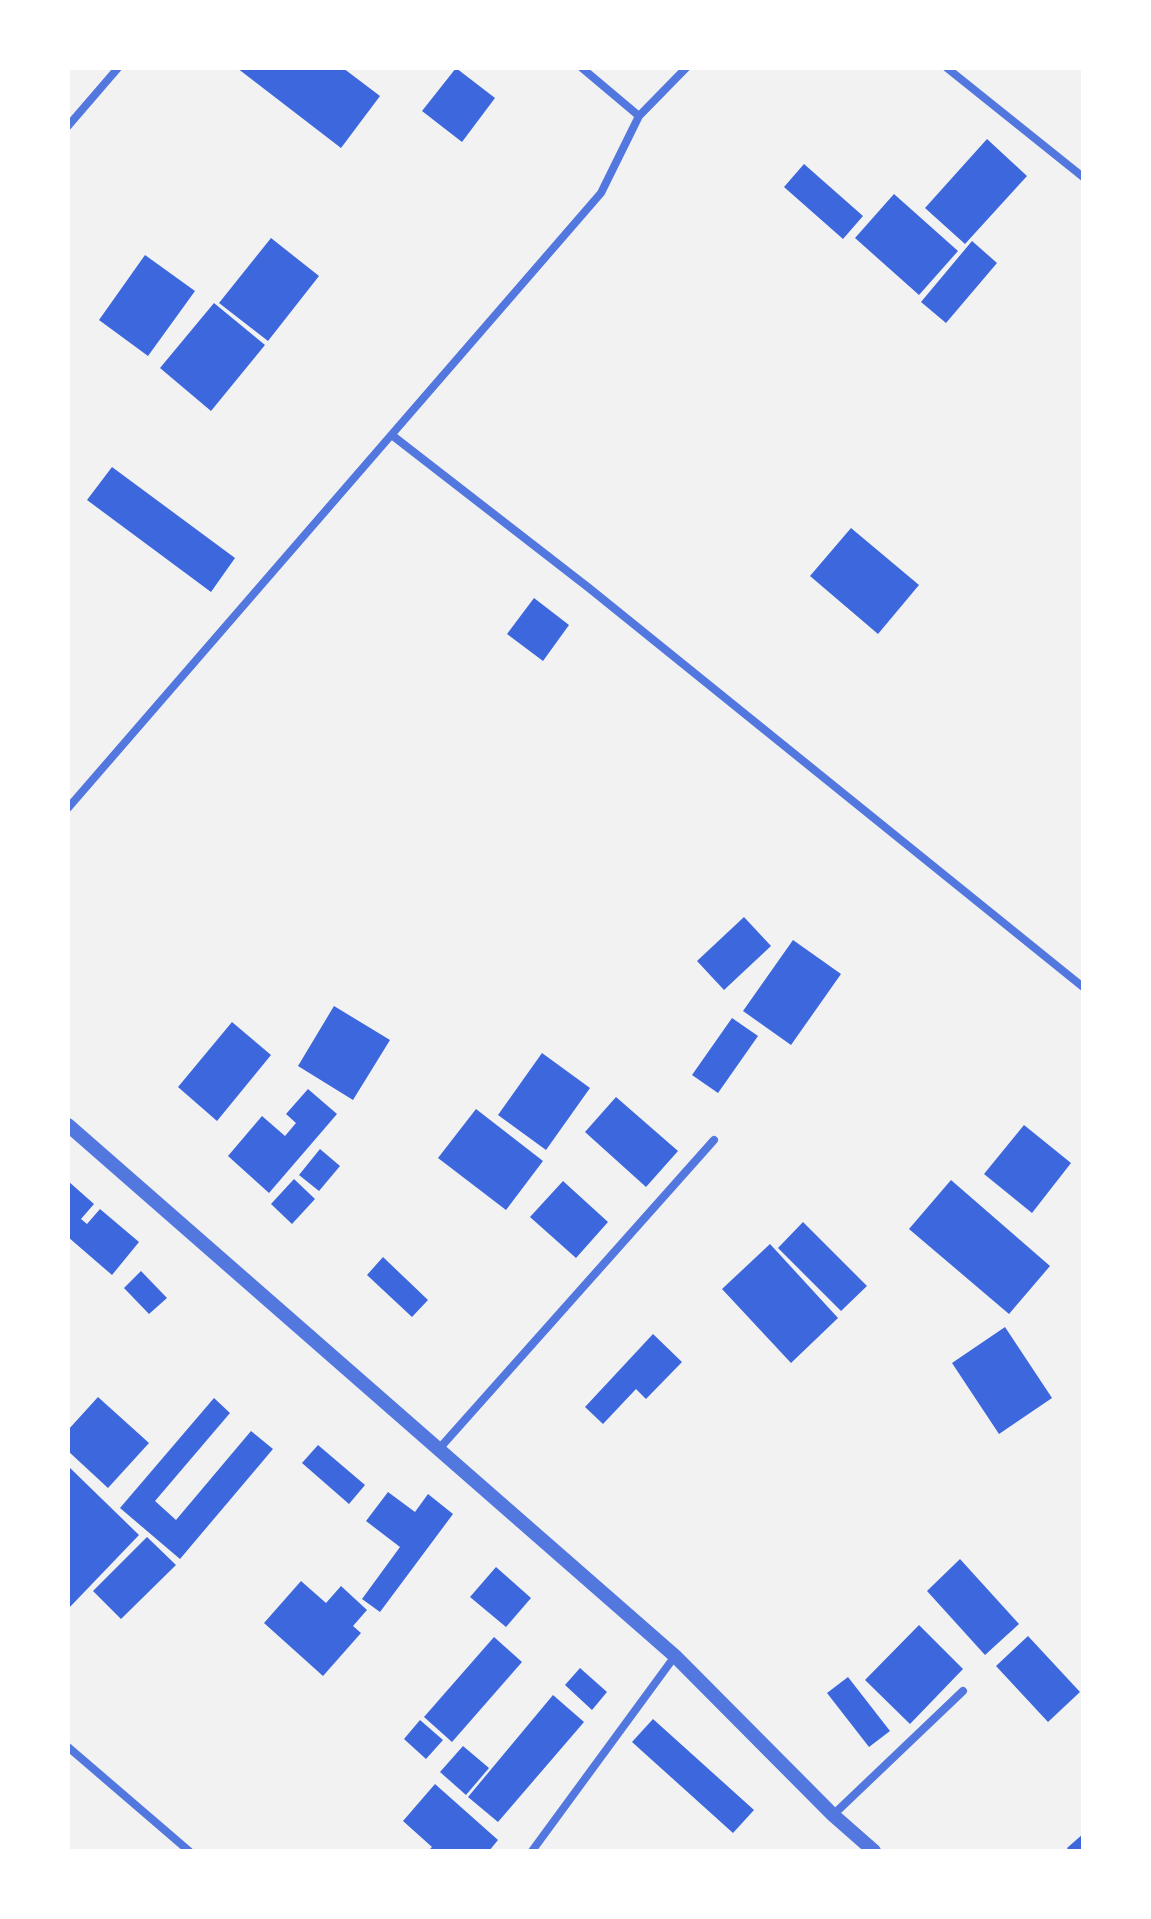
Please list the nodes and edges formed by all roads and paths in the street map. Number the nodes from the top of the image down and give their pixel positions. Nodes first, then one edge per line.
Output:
1 (118, 68) edge
2 (582, 68) edge
3 (686, 68) edge
4 (947, 68) edge
5 (639, 116) junction
6 (68, 126) edge
7 (1083, 177) edge
8 (393, 436) junction
9 (68, 808) edge
10 (1083, 987) edge
11 (68, 1125) edge
12 (714, 1140) dead end
13 (438, 1450) junction
14 (675, 1656) junction
15 (963, 1691) dead end
16 (68, 1747) edge
17 (833, 1815) junction
18 (189, 1851) edge
19 (532, 1851) edge
20 (874, 1851) edge

1 - 6 street
2 - 5 street
3 - 5 street
4 - 7 street
5 - 8 street
8 - 9 street
8 - 10 street
11 - 13 street
12 - 13 street
13 - 14 street
14 - 17 street
14 - 19 street
15 - 17 street
16 - 18 street
17 - 20 street

